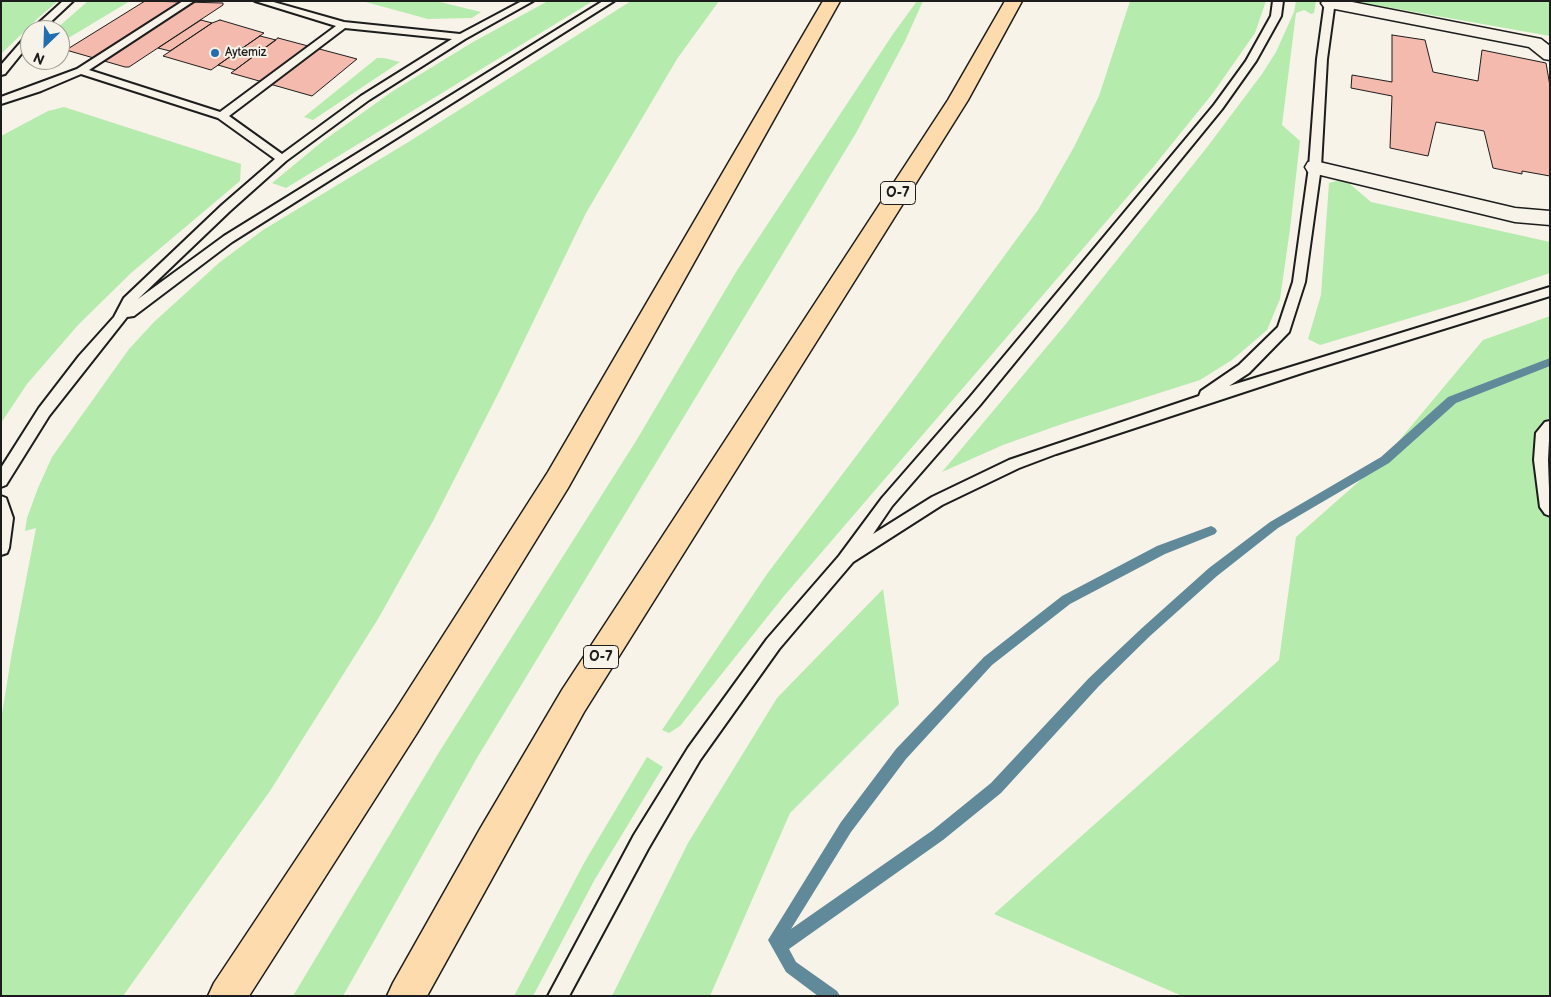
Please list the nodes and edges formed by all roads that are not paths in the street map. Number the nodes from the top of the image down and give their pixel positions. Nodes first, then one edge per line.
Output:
1 (69, 1) edge
2 (190, 1) edge
3 (259, 1) edge
4 (529, 1) edge
5 (610, 1) edge
6 (832, 1) edge
7 (1014, 1) edge
8 (1278, 1) edge
9 (1330, 2) edge
10 (47, 20) edge
11 (343, 25) junction
12 (462, 37) junction
13 (20, 49) edge
14 (1550, 55) edge
15 (81, 71) junction
16 (1, 72) edge
17 (1, 101) edge
18 (222, 116) junction
19 (282, 159) junction
20 (1315, 167) junction
21 (1550, 218) edge
22 (1550, 291) edge
23 (119, 320) junction
24 (1190, 406) junction
25 (1550, 426) edge
26 (1, 481) edge
27 (1, 502) edge
28 (1550, 510) edge
29 (1, 548) edge
30 (845, 561) junction
31 (228, 996) edge
32 (406, 996) edge
33 (558, 996) edge

1 - 10 lane
2 - 15 lane
3 - 11 lane
4 - 12 lane
5 - 23 lane
6 - 31 highway
7 - 32 highway, O-7
8 - 30 lane
9 - 14 street
9 - 20 lane
11 - 12 lane
11 - 18 lane
12 - 19 lane
13 - 16 lane
15 - 17 lane
15 - 18 lane
18 - 19 lane
19 - 23 lane
20 - 21 street
20 - 24 lane
22 - 24 lane
23 - 26 lane
24 - 30 lane
25 - 28 lane
27 - 29 lane
30 - 33 lane

